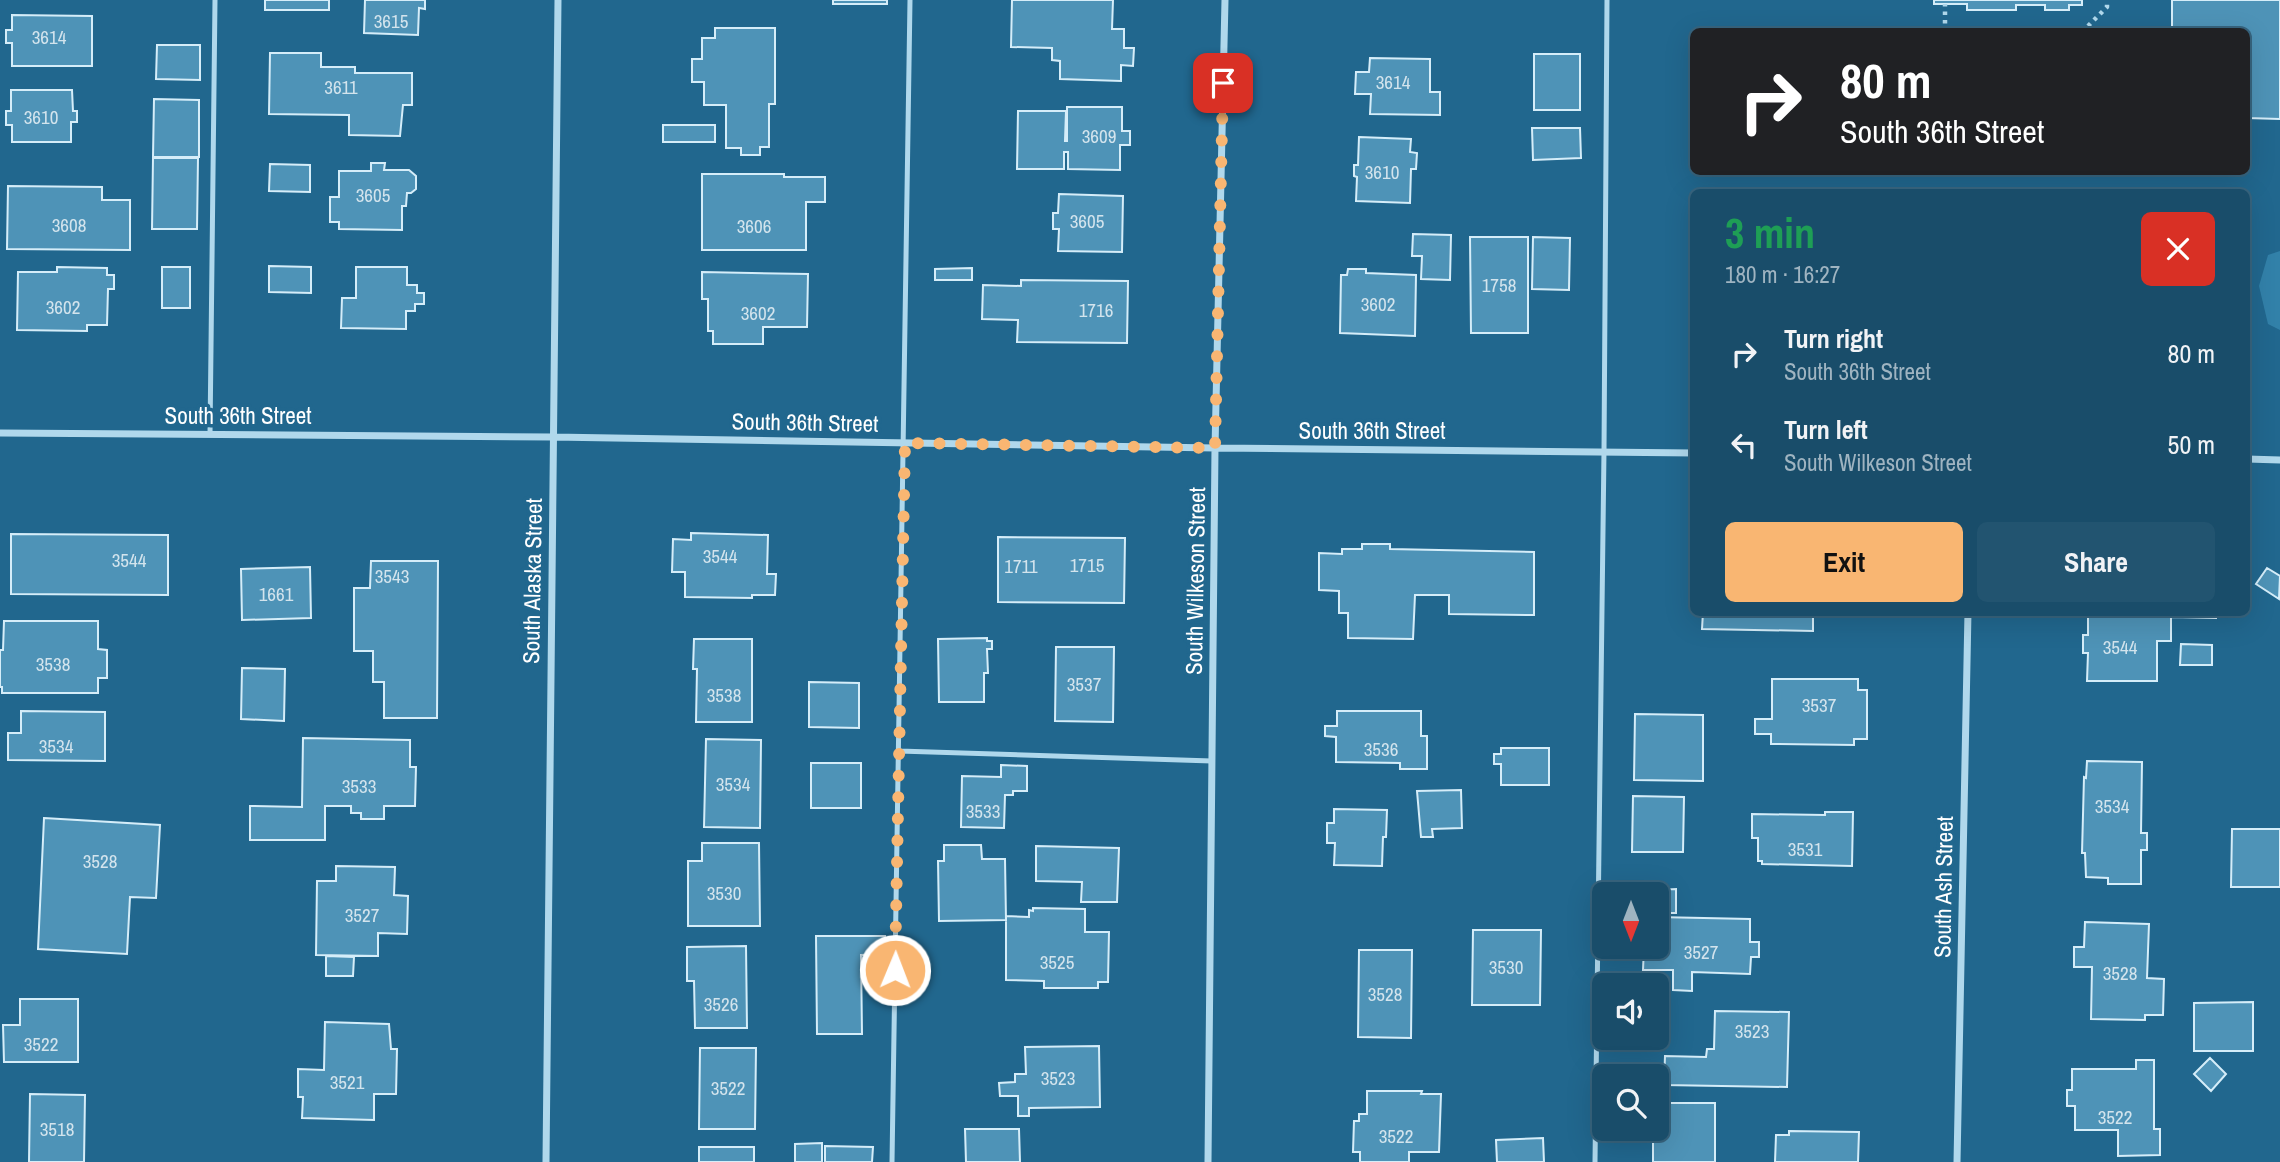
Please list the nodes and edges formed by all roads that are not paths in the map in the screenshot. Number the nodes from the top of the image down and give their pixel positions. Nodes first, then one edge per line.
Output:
1 (215, 0) edge
2 (558, 0) edge
3 (910, 0) edge
4 (1225, 0) edge
5 (1607, 0) edge
6 (0, 433) edge
7 (210, 434) junction
8 (553, 437) junction
9 (905, 443) junction
10 (1215, 448) junction
11 (1604, 451) junction
12 (1690, 453) edge
13 (2250, 459) edge
14 (2280, 460) edge
15 (1968, 616) edge
16 (899, 751) junction
17 (1212, 761) junction
18 (547, 1162) edge
19 (892, 1162) edge
20 (1208, 1162) edge
21 (1595, 1162) edge
22 (1957, 1162) edge

1 - 7 lane
2 - 8 street, South Alaska Street
3 - 9 lane
4 - 10 street, South Wilkeson Street
5 - 11 lane
6 - 7 street, South 36th Street
7 - 8 street, South 36th Street
8 - 9 street, South 36th Street
8 - 18 street, South Alaska Street
9 - 10 street, South 36th Street
9 - 16 lane
10 - 11 street, South 36th Street
10 - 17 street, South Wilkeson Street
11 - 12 street, South 36th Street
11 - 21 lane
13 - 14 street
15 - 22 street, South Ash Street
16 - 17 lane
16 - 19 lane
17 - 20 street, South Wilkeson Street

